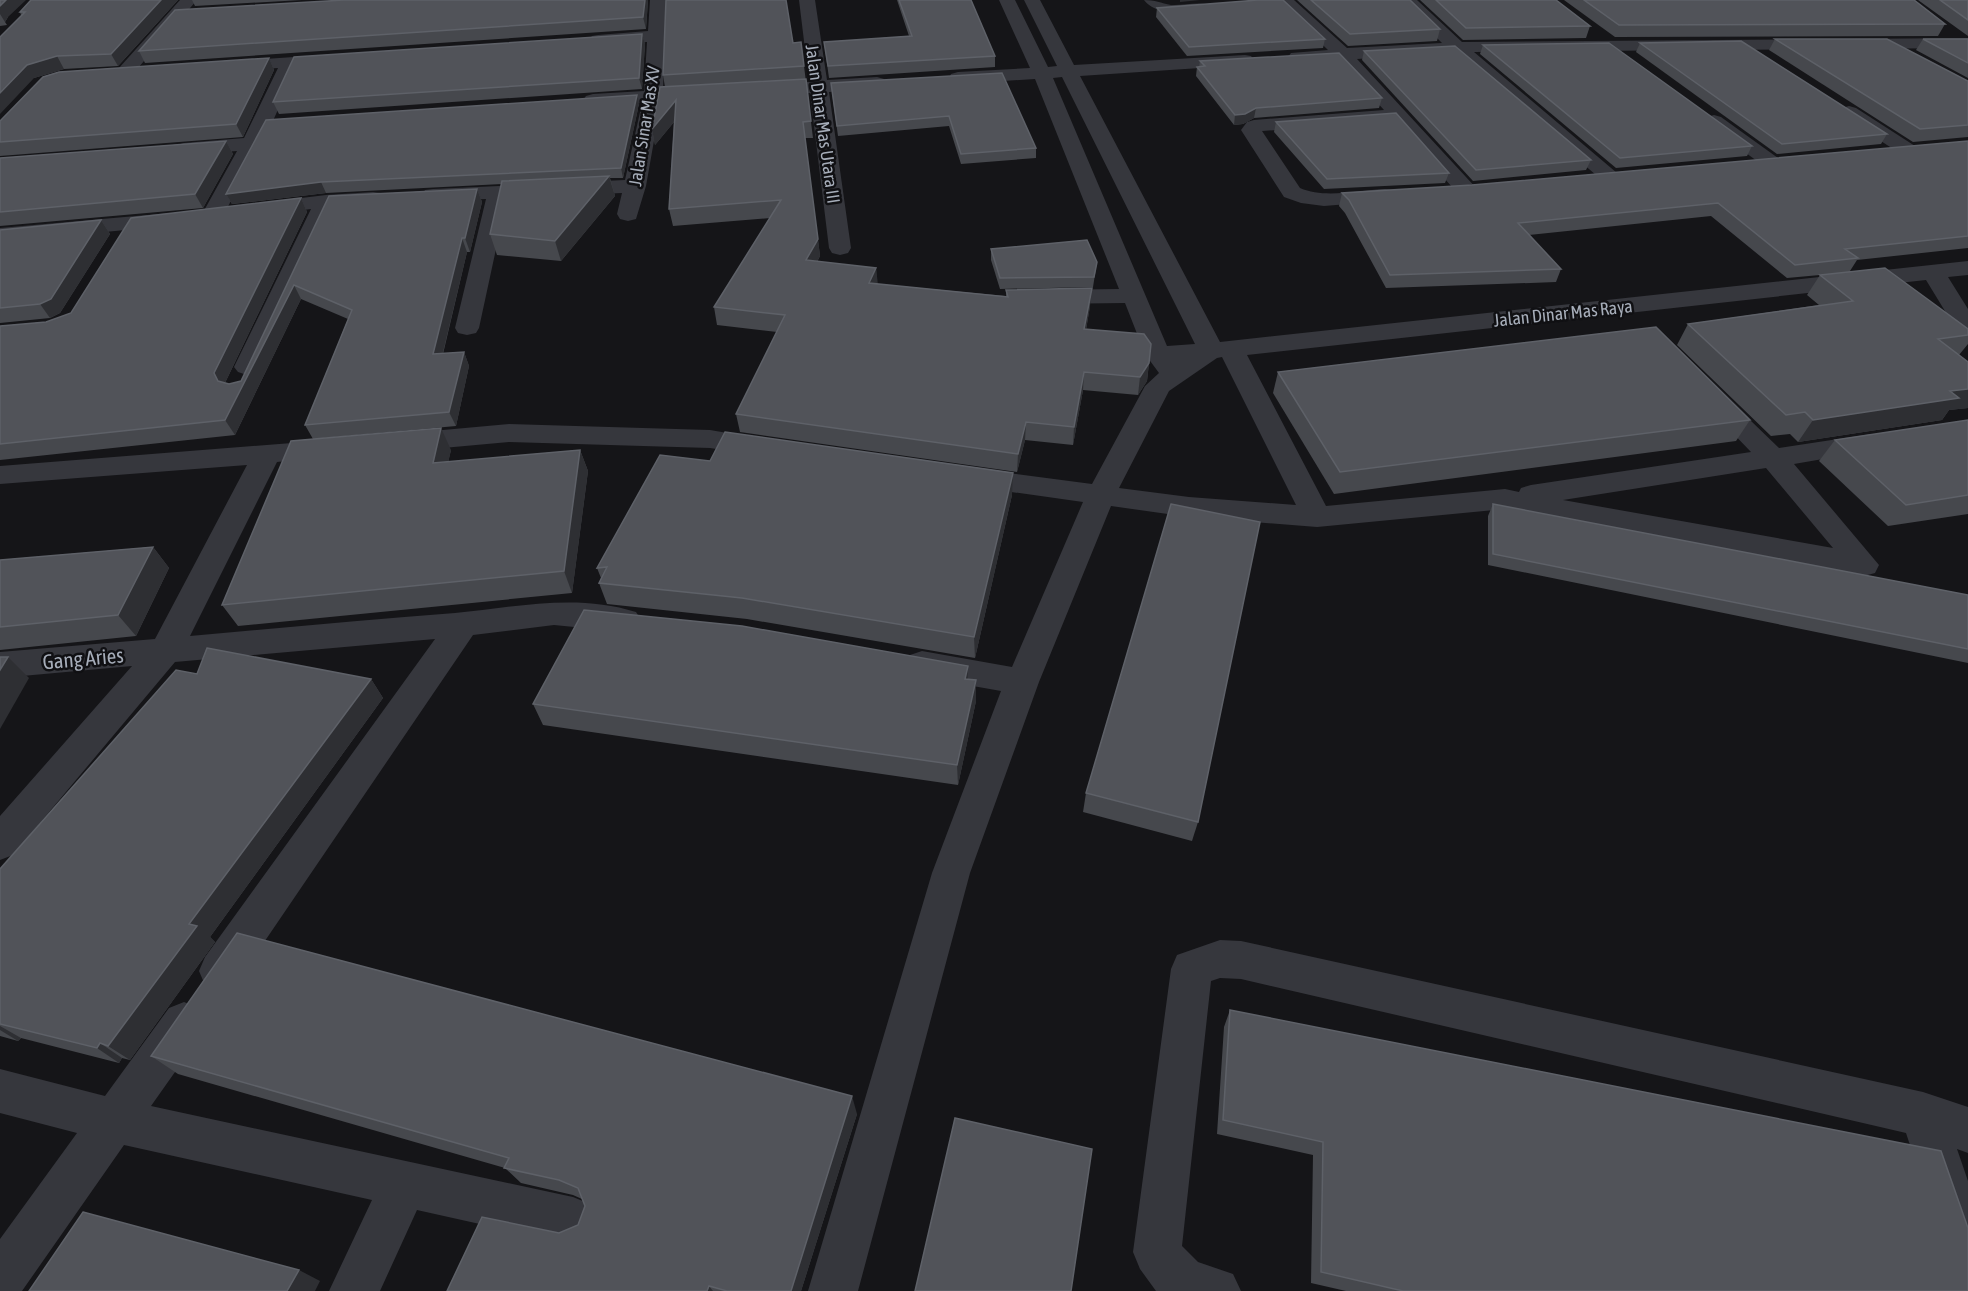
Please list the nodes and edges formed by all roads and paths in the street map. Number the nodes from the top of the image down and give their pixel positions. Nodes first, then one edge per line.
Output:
1 (189, 0) edge
2 (658, 0) edge
3 (807, 0) edge
4 (1007, 0) edge
5 (1032, 0) edge
6 (1152, 0) edge
7 (1280, 0) edge
8 (1407, 0) edge
9 (1226, 5) edge
10 (202, 13) edge
11 (178, 15) junction
12 (1937, 24) edge
13 (1584, 26) edge
14 (656, 36) junction
15 (585, 41) edge
16 (1741, 43) junction
17 (1965, 43) edge
18 (1886, 44) junction
19 (1610, 46) junction
20 (1457, 47) junction
21 (1343, 54) junction
22 (349, 58) edge
23 (1284, 58) edge
24 (1261, 59) edge
25 (1917, 61) edge
26 (290, 62) junction
27 (1771, 62) edge
28 (1638, 66) edge
29 (207, 67) edge
30 (149, 70) edge
31 (1069, 71) junction
32 (125, 72) junction
33 (1042, 73) junction
34 (102, 74) edge
35 (942, 79) edge
36 (897, 82) edge
37 (818, 87) junction
38 (745, 91) edge
39 (722, 93) edge
40 (653, 96) junction
41 (1830, 100) edge
42 (571, 102) edge
43 (1695, 108) edge
44 (1399, 115) junction
45 (284, 122) edge
46 (262, 123) junction
47 (251, 144) junction
48 (1932, 148) edge
49 (1908, 150) junction
50 (167, 151) edge
51 (1874, 153) edge
52 (1794, 160) edge
53 (1771, 162) junction
54 (1737, 166) edge
55 (1633, 175) edge
56 (1610, 177) junction
57 (1586, 179) edge
58 (635, 186) junction
59 (1491, 187) edge
60 (1467, 189) junction
61 (1443, 191) edge
62 (498, 192) junction
63 (1407, 193) edge
64 (418, 196) edge
65 (395, 197) edge
66 (326, 201) junction
67 (628, 214) dead end
68 (213, 216) junction
69 (0, 235) edge
70 (840, 248) dead end
71 (1968, 268) edge
72 (1933, 272) junction
73 (1135, 296) junction
74 (1029, 298) edge
75 (1613, 308) junction
76 (467, 328) dead end
77 (1643, 329) edge
78 (1968, 329) edge
79 (1221, 349) junction
80 (1166, 365) junction
81 (1692, 378) edge
82 (238, 388) edge
83 (1899, 438) edge
84 (791, 451) edge
85 (267, 454) junction
86 (1774, 459) junction
87 (940, 473) edge
88 (0, 475) edge
89 (1100, 496) junction
90 (1505, 499) junction
91 (1317, 517) junction
92 (463, 624) junction
93 (656, 624) edge
94 (166, 650) junction
95 (896, 660) edge
96 (0, 665) edge
97 (1022, 682) junction
98 (0, 843) edge
99 (0, 1090) edge
100 (1923, 1114) junction
101 (116, 1121) junction
102 (1968, 1130) edge
103 (405, 1184) junction
104 (573, 1221) dead end
105 (1968, 1252) edge
106 (0, 1280) edge
107 (354, 1291) edge
108 (833, 1291) edge
109 (1216, 1291) edge

1 - 11 street
2 - 14 street, Jalan Sinar Mas XV
3 - 37 street, Jalan Dinar Mas Utara III
4 - 33 street
5 - 31 street
6 - 9 street
7 - 21 street
8 - 20 street
10 - 11 street
11 - 32 street
12 - 17 street
13 - 19 street
14 - 15 street
14 - 40 street, Jalan Sinar Mas XV
16 - 18 street
16 - 19 street
16 - 27 street
17 - 18 street
18 - 25 street
19 - 20 street
19 - 28 street
20 - 21 street
20 - 56 street
21 - 23 street
21 - 44 street
22 - 26 street
24 - 31 street
26 - 29 street
26 - 46 street
30 - 32 street
31 - 33 street
31 - 79 street
32 - 34 street
33 - 35 street
33 - 73 street
36 - 37 street
37 - 38 street
37 - 70 street, Jalan Dinar Mas Utara III
39 - 40 street
40 - 42 street
40 - 58 street, Jalan Sinar Mas XV
41 - 49 street
43 - 53 street
44 - 60 street
44 - 63 street
45 - 46 street
46 - 47 street
47 - 50 street
47 - 68 street
48 - 49 street
49 - 51 street
52 - 53 street
53 - 54 street
55 - 56 street
56 - 57 street
58 - 62 street
58 - 67 street, Jalan Sinar Mas XV
59 - 60 street
60 - 61 street
62 - 64 street
62 - 76 street
65 - 66 street
66 - 68 street
66 - 82 street
68 - 69 street
71 - 72 street, Jalan Dinar Mas Raya
72 - 75 street, Jalan Dinar Mas Raya
72 - 78 street
73 - 74 street
73 - 80 street
75 - 77 street
75 - 79 street, Jalan Dinar Mas Raya
79 - 80 street, Jalan Dinar Mas Raya
79 - 91 street
80 - 89 street
81 - 86 street
83 - 86 street
84 - 85 street
85 - 88 street
85 - 94 street
86 - 90 street
86 - 90 street
87 - 89 street
89 - 91 street
89 - 97 street
90 - 91 street
92 - 93 street, Gang Aries
92 - 94 street, Gang Aries
92 - 101 street
94 - 96 street, Gang Aries
94 - 98 street
95 - 97 street
97 - 108 street
99 - 101 street
100 - 102 street
100 - 105 street
100 - 109 street
101 - 103 street
101 - 106 street
103 - 104 street
103 - 107 street

